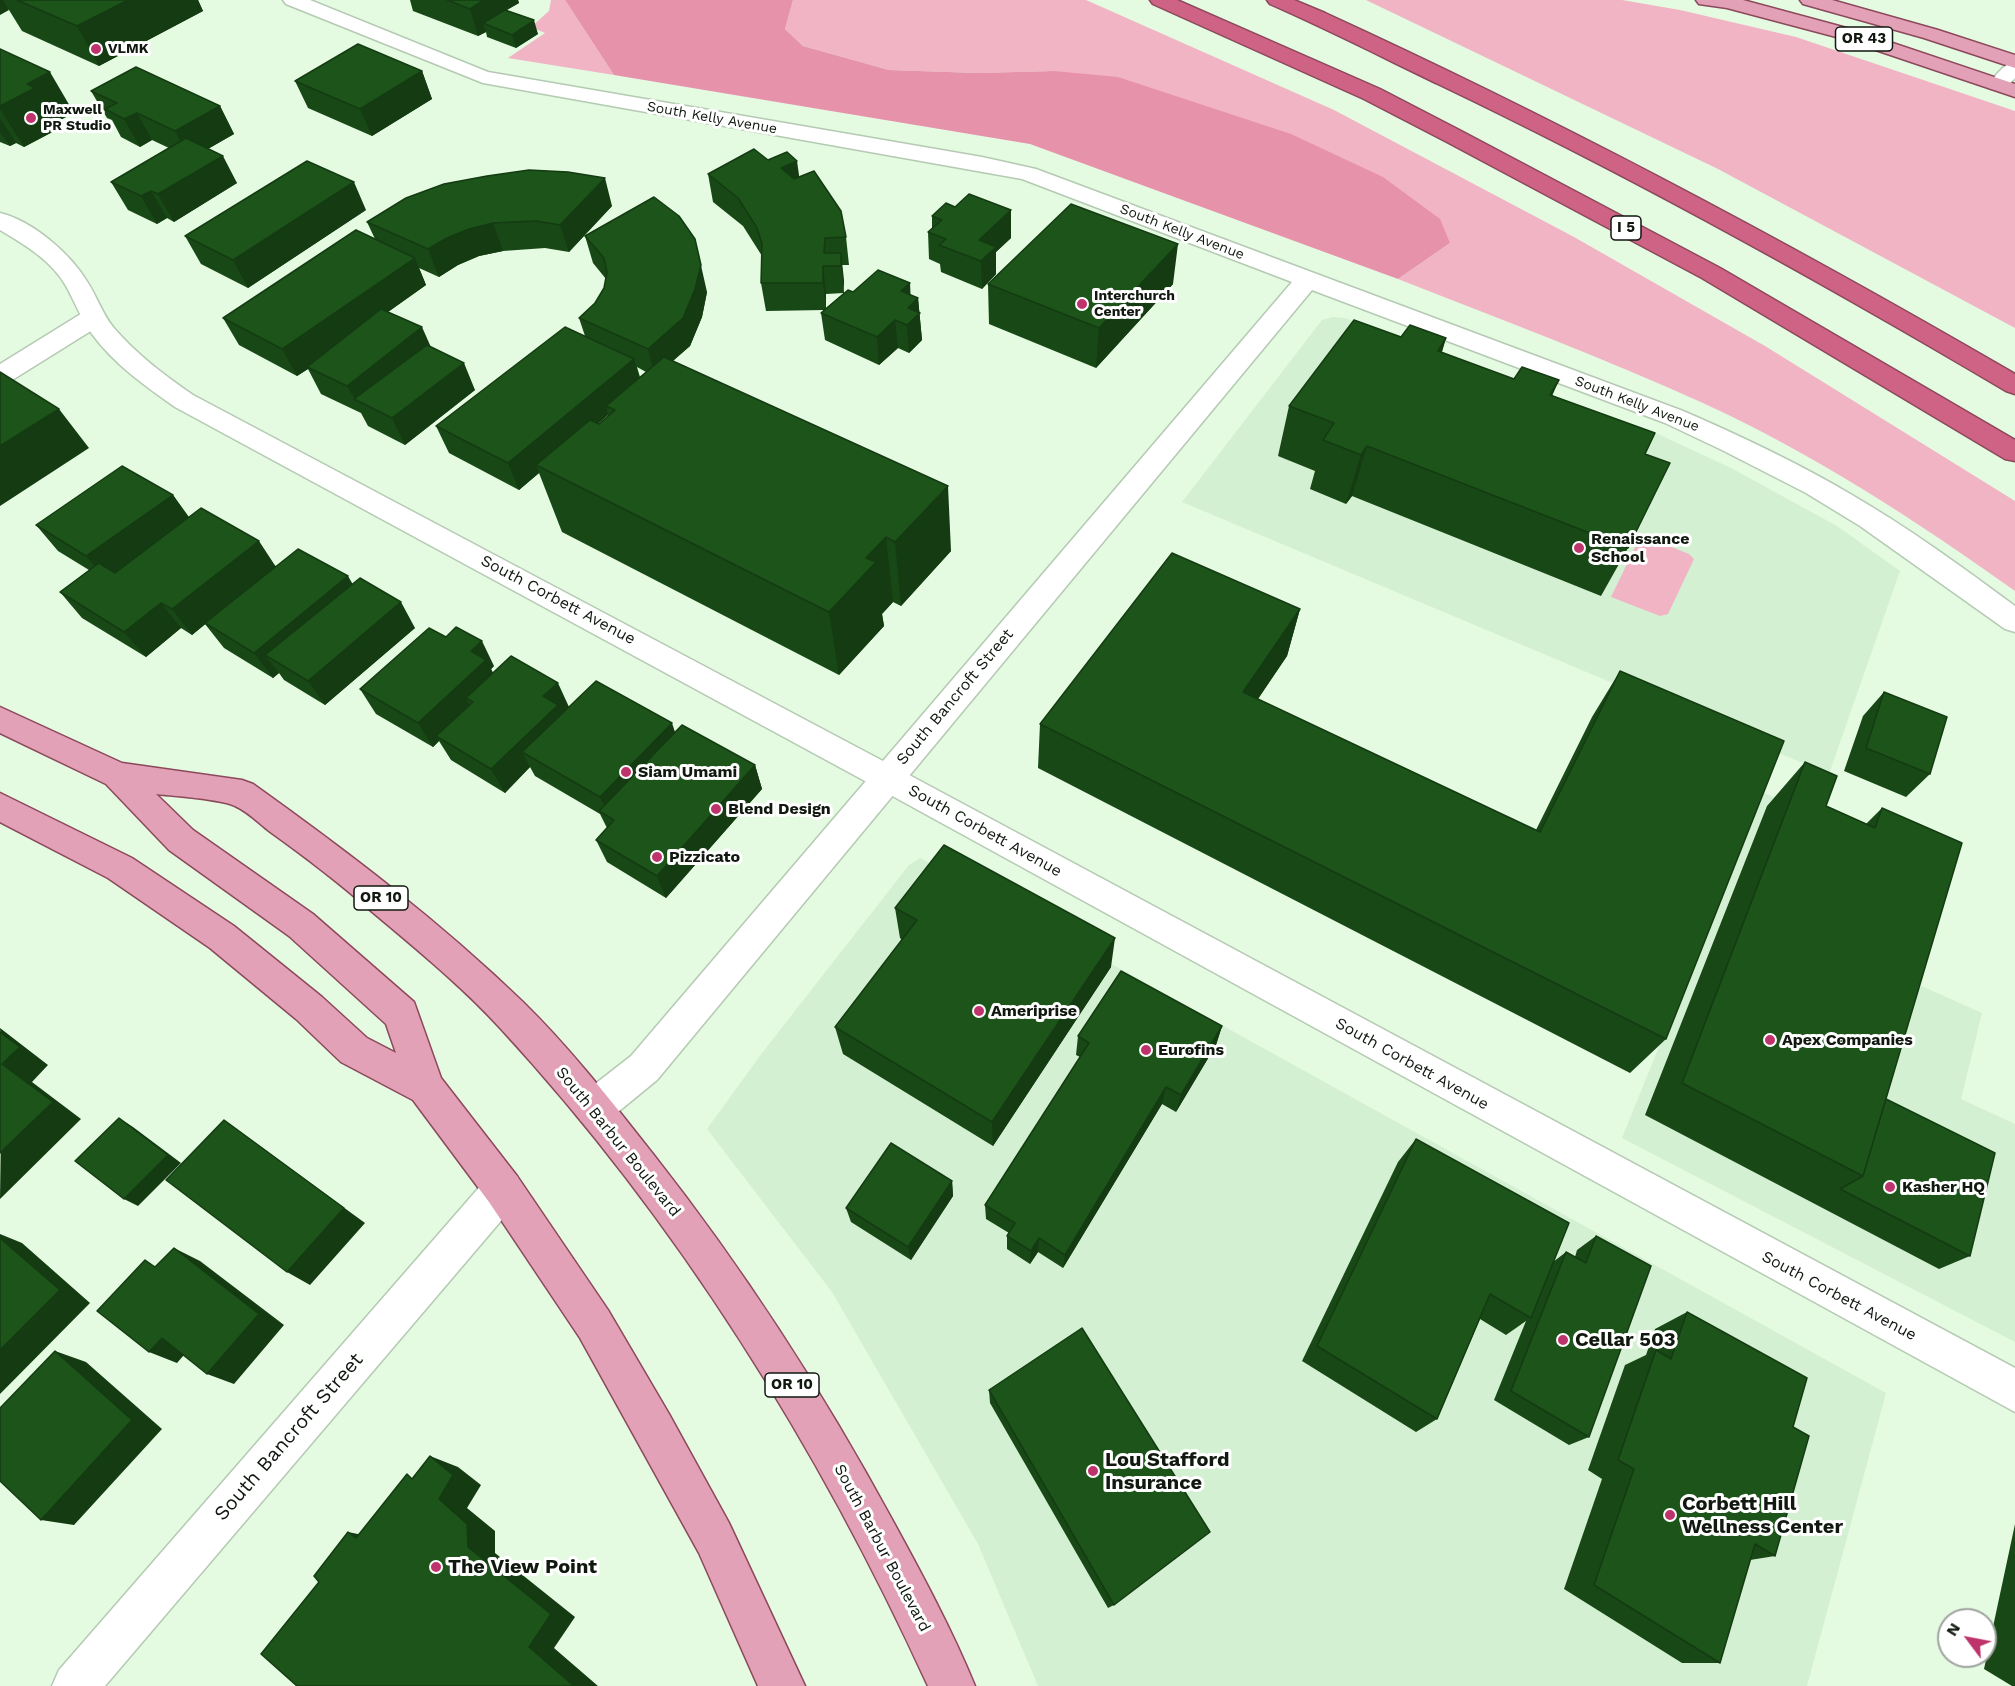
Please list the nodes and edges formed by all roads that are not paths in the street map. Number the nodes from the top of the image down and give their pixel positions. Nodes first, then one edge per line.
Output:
1 (293, 0) edge
2 (1160, 0) edge
3 (1706, 0) edge
4 (1810, 0) edge
5 (1723, 1) edge
6 (1288, 2) edge
7 (2015, 62) edge
8 (2015, 67) edge
9 (2007, 88) edge
10 (0, 220) edge
11 (1308, 279) junction
12 (93, 318) junction
13 (0, 376) edge
14 (2015, 385) edge
15 (2015, 452) edge
16 (2015, 621) edge
17 (0, 719) edge
18 (117, 775) junction
19 (887, 778) junction
20 (0, 807) edge
21 (426, 1088) junction
22 (594, 1108) junction
23 (503, 1189) junction
24 (2015, 1391) edge
25 (75, 1686) edge
26 (782, 1686) edge
27 (952, 1686) edge

1 - 11 street, South Kelly Avenue
2 - 15 highway, I 5
3 - 5 main road, OR 43
4 - 7 main road, OR 43
5 - 9 main road, OR 43
6 - 14 highway
8 - 9 lane
10 - 12 street, South Corbett Avenue
11 - 16 street, South Kelly Avenue
11 - 19 street, South Bancroft Street
12 - 13 street
12 - 19 street, South Corbett Avenue
17 - 18 main road, South Barbur Boulevard / OR 10
18 - 21 main road, South Barbur Boulevard
18 - 22 main road, South Barbur Boulevard / OR 10
19 - 22 street, South Bancroft Street
19 - 24 street, South Corbett Avenue
20 - 21 main road
21 - 23 main road, South Barbur Boulevard
22 - 27 main road, South Barbur Boulevard / OR 10
23 - 25 street, South Bancroft Street
23 - 26 main road, South Barbur Boulevard

